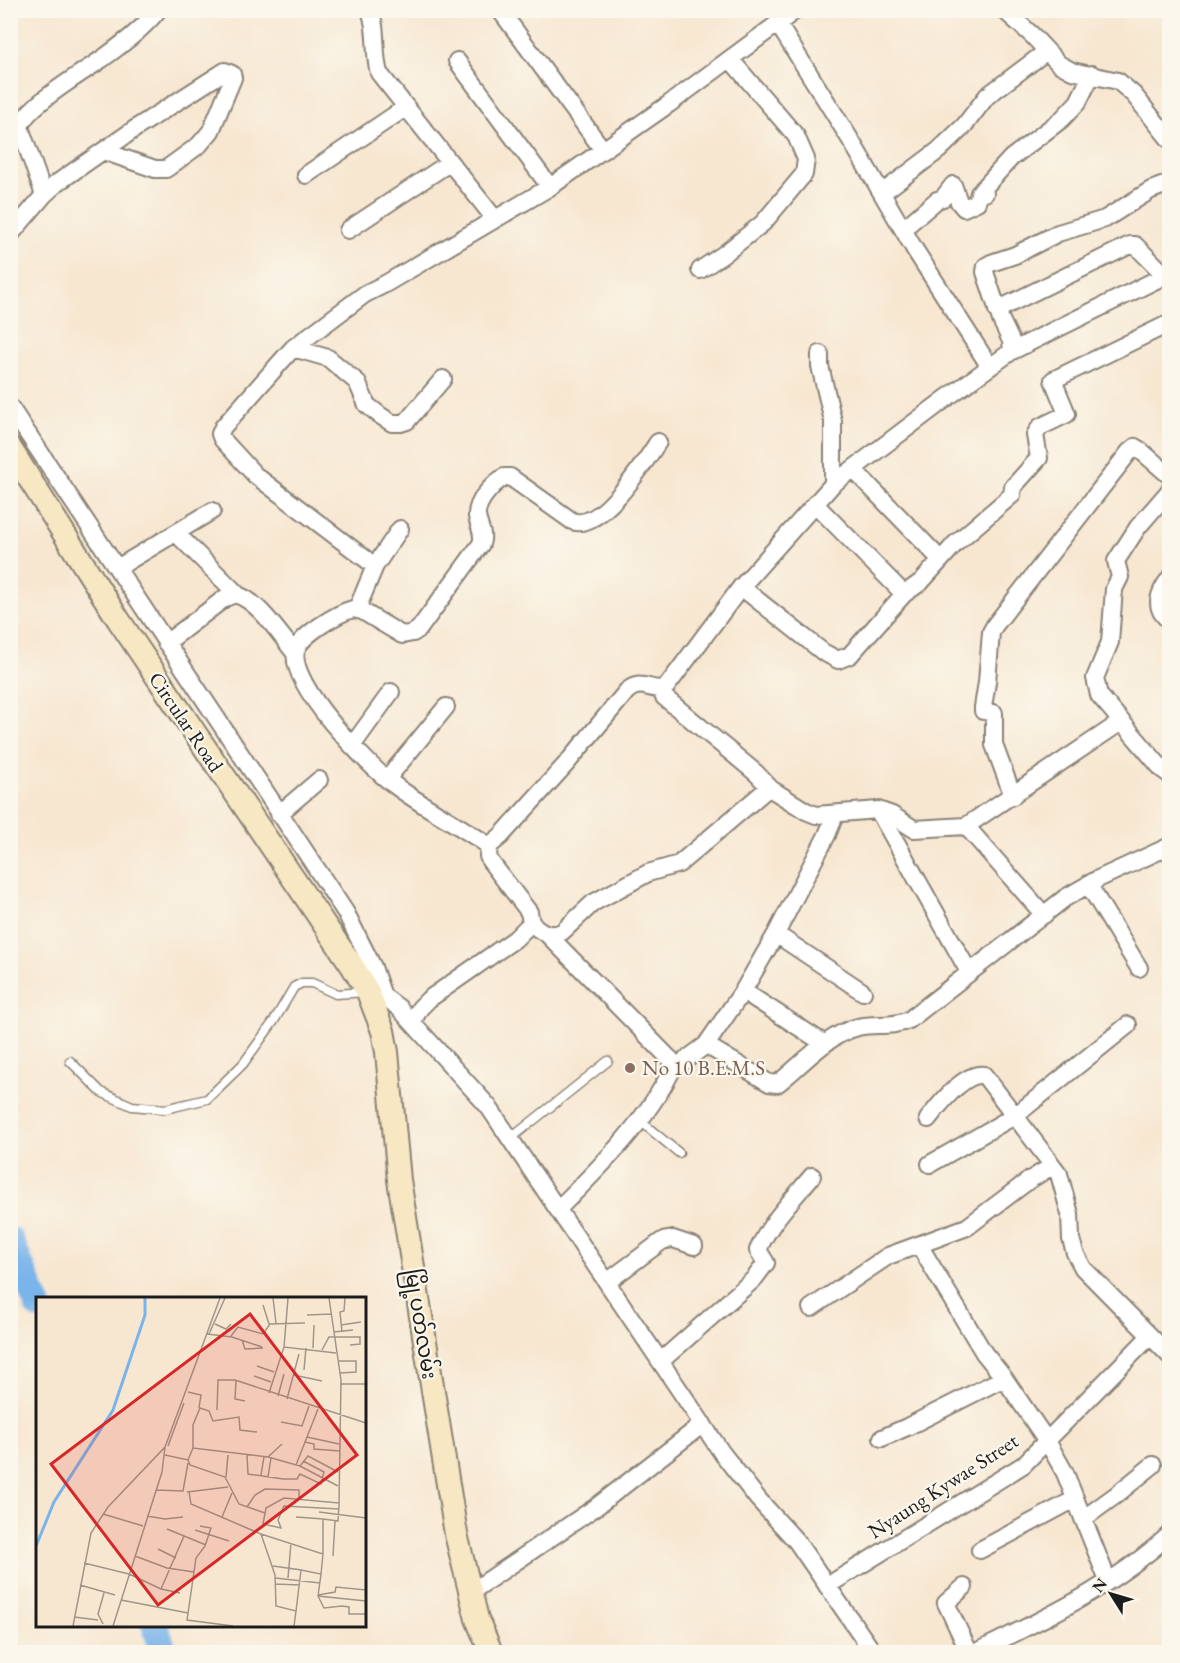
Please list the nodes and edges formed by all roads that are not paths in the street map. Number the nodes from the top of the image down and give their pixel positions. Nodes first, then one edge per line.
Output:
1 (158, 10) edge
2 (370, 10) edge
3 (796, 10) edge
4 (1004, 10) edge
5 (504, 12) edge
6 (778, 24) junction
7 (1047, 51) junction
8 (730, 59) junction
9 (457, 61) dead end
10 (1092, 74) junction
11 (405, 108) junction
12 (1170, 140) edge
13 (603, 150) junction
14 (103, 151) junction
15 (449, 163) junction
16 (306, 175) dead end
17 (1170, 183) edge
18 (550, 187) junction
19 (882, 193) junction
20 (44, 195) junction
21 (495, 219) junction
22 (348, 230) dead end
23 (903, 230) junction
24 (10, 235) edge
25 (700, 270) dead end
26 (1168, 276) edge
27 (997, 310) junction
28 (1170, 323) edge
29 (293, 348) junction
30 (1012, 351) junction
31 (820, 354) dead end
32 (990, 367) junction
33 (443, 379) dead end
34 (10, 407) edge
35 (658, 442) dead end
36 (10, 447) edge
37 (853, 469) junction
38 (1170, 476) edge
39 (833, 484) junction
40 (1170, 490) edge
41 (815, 504) junction
42 (212, 511) dead end
43 (400, 529) dead end
44 (176, 533) junction
45 (941, 560) junction
46 (375, 566) junction
47 (117, 568) junction
48 (1170, 578) edge
49 (741, 587) junction
50 (904, 594) junction
51 (238, 595) junction
52 (357, 609) junction
53 (1170, 621) edge
54 (166, 643) junction
55 (295, 653) junction
56 (660, 689) junction
57 (391, 692) dead end
58 (446, 707) dead end
59 (1121, 722) junction
60 (352, 746) junction
61 (1170, 775) edge
62 (387, 779) junction
63 (319, 780) dead end
64 (771, 789) junction
65 (1013, 796) junction
66 (878, 810) junction
67 (279, 814) junction
68 (835, 815) junction
69 (966, 826) junction
70 (489, 846) junction
71 (1170, 846) edge
72 (1088, 885) junction
73 (1044, 915) junction
74 (531, 923) junction
75 (547, 934) junction
76 (776, 934) junction
77 (1139, 968) dead end
78 (969, 972) junction
79 (743, 991) junction
80 (863, 992) dead end
81 (375, 994) junction
82 (413, 1022) junction
83 (1128, 1025) dead end
84 (825, 1044) junction
85 (706, 1045) junction
86 (70, 1061) dead end
87 (608, 1061) dead end
88 (672, 1070) junction
89 (1016, 1115) junction
90 (928, 1119) dead end
91 (639, 1120) junction
92 (510, 1139) junction
93 (679, 1153) dead end
94 (930, 1164) dead end
95 (1052, 1166) junction
96 (812, 1176) dead end
97 (558, 1209) junction
98 (919, 1245) junction
99 (694, 1246) dead end
100 (607, 1282) junction
101 (811, 1308) dead end
102 (1150, 1336) junction
103 (1170, 1356) edge
104 (660, 1361) junction
105 (1004, 1378) junction
106 (703, 1424) junction
107 (882, 1438) dead end
108 (1047, 1441) junction
109 (1153, 1465) dead end
110 (1075, 1499) junction
111 (1083, 1519) junction
112 (1170, 1534) edge
113 (980, 1550) dead end
114 (1108, 1581) junction
115 (827, 1586) junction
116 (964, 1587) dead end
117 (471, 1592) junction
118 (491, 1653) edge
119 (873, 1653) edge
120 (969, 1653) edge
121 (976, 1653) edge

1 - 20 street
2 - 11 street
3 - 6 street
4 - 7 street
5 - 13 street
6 - 8 street
6 - 19 street
7 - 10 street
7 - 19 street
8 - 13 street
8 - 25 street
9 - 18 street
10 - 12 street
10 - 23 street
11 - 15 street
11 - 16 street
13 - 18 street
14 - 14 street
14 - 20 street
15 - 21 street
15 - 22 street
17 - 27 street
18 - 21 street
19 - 23 street
20 - 24 street
21 - 29 street
23 - 32 street
26 - 27 street
26 - 30 street
27 - 30 street
28 - 45 street
29 - 33 street
29 - 46 street
30 - 32 street
31 - 39 street
32 - 37 street
34 - 47 street
35 - 52 street
36 - 81 main road, Circular Road
37 - 39 street
37 - 45 street
38 - 65 street
39 - 41 street
40 - 59 street
41 - 49 street
41 - 50 street
42 - 44 street
43 - 46 street
44 - 47 street
44 - 51 street
45 - 50 street
46 - 52 street
47 - 54 street
48 - 53 street
49 - 50 street
49 - 56 street
51 - 54 street
51 - 55 street
52 - 55 street
54 - 67 street
55 - 60 street
56 - 64 street
56 - 70 street
57 - 60 street
58 - 62 street
59 - 61 street
59 - 65 street
60 - 62 street
62 - 70 street
63 - 67 street
64 - 68 street
64 - 75 street
65 - 69 street
66 - 68 street
66 - 69 street
66 - 78 street
67 - 81 street
68 - 76 street
69 - 73 street
70 - 74 street
71 - 72 street
72 - 73 street
72 - 77 street
73 - 78 street
74 - 75 street
74 - 82 street
75 - 88 street
76 - 79 street
76 - 80 street
78 - 84 street
79 - 84 street
79 - 85 street
81 - 82 street
81 - 86 lane
81 - 117 main road, မြို့ပတ်လမ်း
82 - 92 street
83 - 89 street
84 - 85 street
85 - 88 street
87 - 92 lane
88 - 91 street
89 - 90 street
89 - 94 street
89 - 95 street
91 - 93 lane
91 - 97 street
92 - 97 street
95 - 98 street
95 - 102 street
96 - 104 street
97 - 100 street
98 - 101 street
98 - 105 street
99 - 100 street
100 - 104 street
102 - 103 street
102 - 108 street, Nyaung Kywae Street
104 - 106 street
105 - 107 street
105 - 108 street
106 - 115 street
106 - 117 street
108 - 110 street
108 - 115 street, Nyaung Kywae Street
109 - 111 street
110 - 111 street
110 - 113 street
111 - 114 street
112 - 114 street
114 - 121 street
115 - 119 street
116 - 120 street
117 - 118 main road, မြို့ပတ်လမ်း

